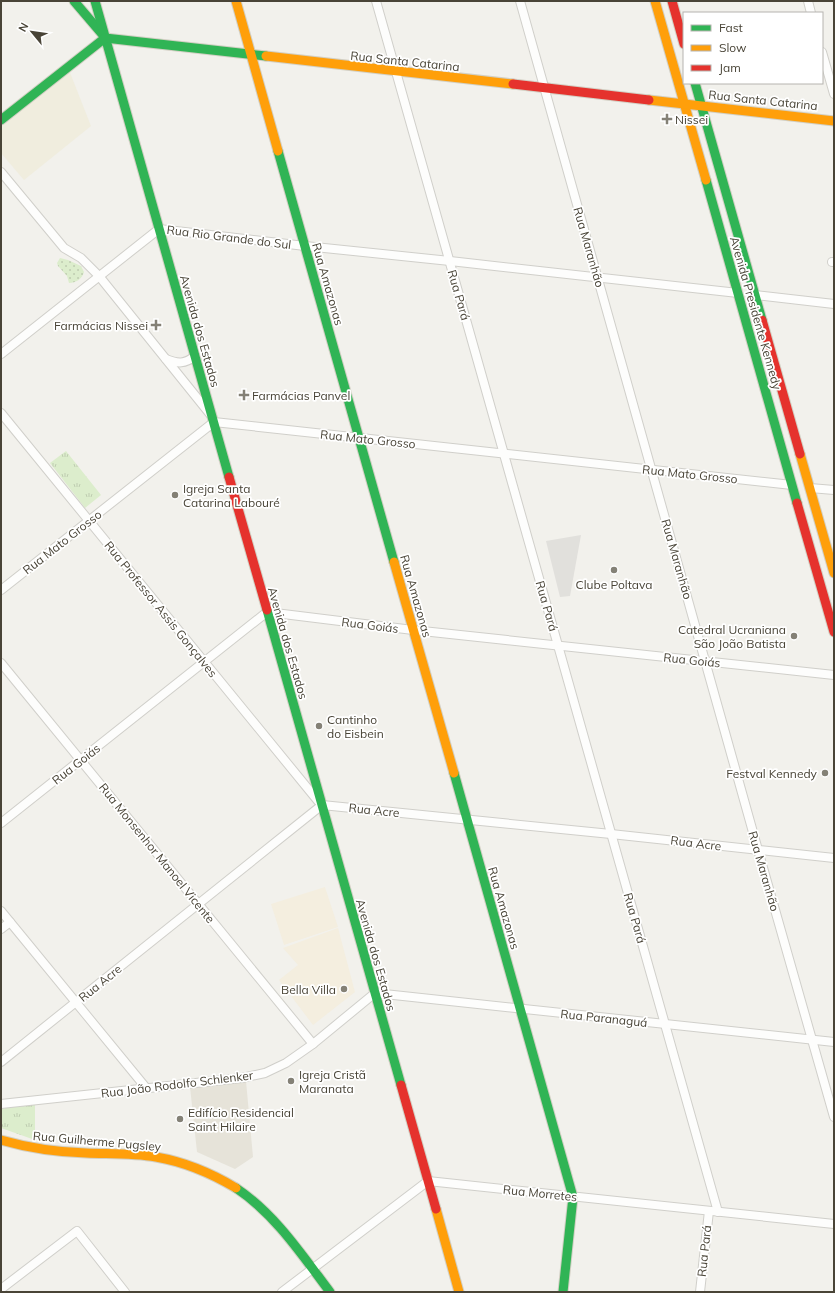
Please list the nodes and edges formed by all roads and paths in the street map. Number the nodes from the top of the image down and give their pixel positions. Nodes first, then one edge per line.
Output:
1 (74, 1) edge
2 (95, 1) edge
3 (236, 1) edge
4 (376, 1) edge
5 (520, 1) edge
6 (808, 1) edge
7 (657, 3) edge
8 (672, 3) edge
9 (811, 12) edge
10 (105, 38) junction
11 (683, 41) edge
12 (251, 56) junction
13 (823, 56) edge
14 (396, 71) junction
15 (695, 84) edge
16 (545, 88) junction
17 (834, 94) edge
18 (684, 104) junction
19 (701, 106) junction
20 (1, 120) edge
21 (834, 120) edge
22 (1, 172) edge
23 (159, 229) junction
24 (305, 246) junction
25 (450, 261) junction
26 (99, 276) junction
27 (598, 278) junction
28 (738, 293) junction
29 (755, 295) junction
30 (834, 304) edge
31 (1, 354) edge
32 (195, 356) junction
33 (165, 359) junction
34 (1, 413) edge
35 (213, 419) junction
36 (359, 438) junction
37 (504, 454) junction
38 (652, 470) junction
39 (792, 485) junction
40 (810, 488) junction
41 (834, 490) edge
42 (89, 520) junction
43 (834, 573) edge
44 (820, 581) junction
45 (834, 582) edge
46 (1, 590) edge
47 (267, 612) junction
48 (413, 630) junction
49 (834, 632) edge
50 (558, 645) junction
51 (205, 662) junction
52 (706, 662) junction
53 (1, 663) edge
54 (834, 675) edge
55 (81, 760) junction
56 (322, 805) junction
57 (466, 820) junction
58 (1, 823) edge
59 (611, 834) junction
60 (758, 850) junction
61 (834, 858) edge
62 (199, 904) junction
63 (1, 911) edge
64 (10, 922) junction
65 (1, 929) edge
66 (375, 993) junction
67 (76, 1002) junction
68 (520, 1009) junction
69 (665, 1024) junction
70 (811, 1040) junction
71 (834, 1042) edge
72 (313, 1044) junction
73 (1, 1062) edge
74 (147, 1088) junction
75 (1, 1104) edge
76 (834, 1117) edge
77 (1, 1140) edge
78 (428, 1181) junction
79 (573, 1197) junction
80 (709, 1211) junction
81 (718, 1212) junction
82 (834, 1224) edge
83 (312, 1269) junction
84 (1, 1289) edge
85 (125, 1292) edge
86 (282, 1292) edge
87 (330, 1292) edge
88 (459, 1292) edge
89 (563, 1292) edge
90 (700, 1292) edge

1 - 10 street
2 - 10 street, Avenida dos Estados
3 - 12 street, Rua Amazonas
4 - 14 street, Rua Pará
5 - 16 street, Rua Maranhão
6 - 9 street
7 - 18 street, Avenida Presidente Kennedy
8 - 11 street
10 - 12 street, Rua Santa Catarina
10 - 20 street
10 - 23 street, Avenida dos Estados
12 - 14 street, Rua Santa Catarina
12 - 24 street, Rua Amazonas
13 - 17 street
14 - 16 street, Rua Santa Catarina
14 - 25 street, Rua Pará
15 - 19 street, Avenida Presidente Kennedy
16 - 18 street, Rua Santa Catarina
16 - 27 street, Rua Maranhão
18 - 19 street, Rua Santa Catarina
18 - 28 street, Avenida Presidente Kennedy
19 - 21 street, Rua Santa Catarina
19 - 29 street, Avenida Presidente Kennedy
22 - 26 street
23 - 24 street, Rua Rio Grande do Sul
23 - 26 street, Rua Rio Grande do Sul
23 - 32 street, Avenida dos Estados
24 - 25 street, Rua Rio Grande do Sul
24 - 36 street, Rua Amazonas
25 - 27 street, Rua Rio Grande do Sul
25 - 37 street, Rua Pará
26 - 31 street, Rua Rio Grande do Sul
26 - 33 street
27 - 28 street, Rua Rio Grande do Sul
27 - 38 street, Rua Maranhão
28 - 39 street, Avenida Presidente Kennedy
29 - 30 street
29 - 40 street, Avenida Presidente Kennedy
32 - 33 street
32 - 35 street, Avenida dos Estados
33 - 35 street
34 - 42 street, Rua Professor Assis Gonçalves
35 - 36 street, Rua Mato Grosso
35 - 42 street, Rua Mato Grosso
35 - 47 street, Avenida dos Estados
36 - 37 street, Rua Mato Grosso
36 - 48 street, Rua Amazonas
37 - 38 street, Rua Mato Grosso
37 - 50 street, Rua Pará
38 - 39 street, Rua Mato Grosso
38 - 52 street, Rua Maranhão
39 - 44 street, Avenida Presidente Kennedy
40 - 41 street
40 - 43 street, Avenida Presidente Kennedy
42 - 46 street, Rua Mato Grosso
42 - 51 street, Rua Professor Assis Gonçalves
44 - 45 street
44 - 49 street, Avenida Presidente Kennedy
47 - 48 street, Rua Goiás
47 - 51 street, Rua Goiás
47 - 56 street, Avenida dos Estados
48 - 50 street, Rua Goiás
48 - 57 street, Rua Amazonas
50 - 52 street, Rua Goiás
50 - 59 street, Rua Pará
51 - 55 street, Rua Goiás
51 - 56 street, Rua Professor Assis Gonçalves
52 - 54 street, Rua Goiás
52 - 60 street, Rua Maranhão
53 - 55 street, Rua Monsenhor Manoel Vicente
55 - 58 street, Rua Goiás
55 - 62 street, Rua Monsenhor Manoel Vicente
56 - 57 street, Rua Acre
56 - 62 street, Rua Acre
56 - 66 street, Avenida dos Estados
57 - 59 street, Rua Acre
57 - 68 street, Rua Amazonas
59 - 60 street, Rua Acre
59 - 69 street, Rua Pará
60 - 61 street, Rua Acre
60 - 70 street, Rua Maranhão
62 - 67 street, Rua Acre
62 - 72 street, Rua Monsenhor Manoel Vicente
63 - 64 street
64 - 65 street
64 - 67 street
66 - 68 street, Rua Paranaguá
66 - 72 street, Rua João Rodolfo Schlenker
66 - 78 street, Avenida dos Estados
67 - 73 street, Rua Acre
67 - 74 street
68 - 69 street, Rua Paranaguá
68 - 79 street, Rua Amazonas
69 - 70 street, Rua Paranaguá
69 - 81 street, Rua Pará
70 - 71 street, Rua Paranaguá
70 - 76 street, Rua Maranhão
72 - 74 street, Rua João Rodolfo Schlenker
74 - 75 street, Rua João Rodolfo Schlenker
77 - 83 street, Rua Guilherme Pugsley
78 - 79 street, Rua Morretes
78 - 83 street
78 - 88 street, Avenida dos Estados
79 - 80 street, Rua Morretes
79 - 89 street
80 - 81 street, Rua Morretes
80 - 90 street, Rua Pará
81 - 82 street, Rua Morretes
83 - 86 street
83 - 87 street, Rua Guilherme Pugsley
84 - 85 street

